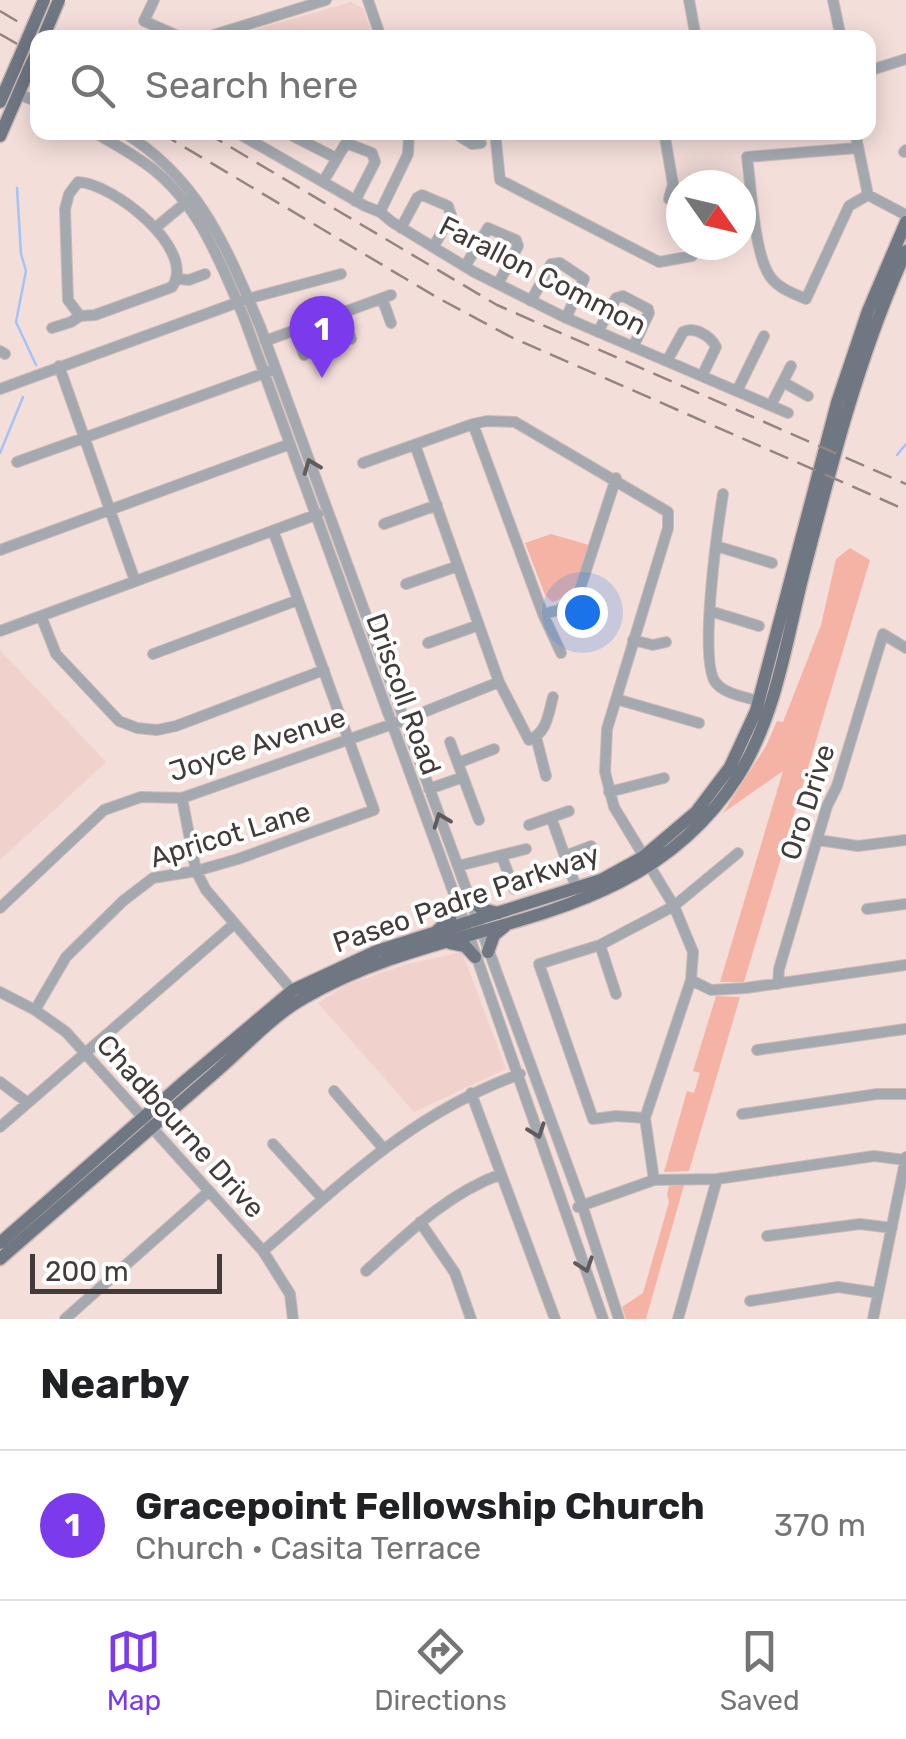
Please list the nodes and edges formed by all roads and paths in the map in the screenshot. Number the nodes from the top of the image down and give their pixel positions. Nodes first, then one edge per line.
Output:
1 (44, 0) edge
2 (58, 0) edge
3 (154, 0) edge
4 (326, 0) edge
5 (368, 0) edge
6 (689, 0) edge
7 (833, 0) edge
8 (34, 30) edge
9 (46, 30) edge
10 (163, 30) edge
11 (230, 30) edge
12 (377, 30) edge
13 (695, 30) edge
14 (839, 30) edge
15 (30, 43) edge
16 (902, 61) edge
17 (876, 69) edge
18 (20, 74) edge
19 (8, 89) edge
20 (0, 102) edge
21 (0, 136) edge
22 (107, 140) edge
23 (135, 140) edge
24 (250, 140) edge
25 (302, 140) edge
26 (409, 140) edge
27 (466, 140) edge
28 (496, 140) edge
29 (665, 140) edge
30 (856, 140) edge
31 (481, 144) dead end
32 (857, 148) junction
33 (336, 158) junction
34 (671, 170) edge
35 (323, 182) junction
36 (868, 195) junction
37 (190, 199) junction
38 (355, 200) junction
39 (380, 212) junction
40 (906, 218) edge
41 (155, 228) junction
42 (401, 228) junction
43 (434, 246) junction
44 (906, 251) edge
45 (666, 259) edge
46 (466, 265) junction
47 (205, 274) dead end
48 (341, 274) dead end
49 (178, 279) junction
50 (498, 284) junction
51 (242, 301) junction
52 (531, 301) junction
53 (342, 313) junction
54 (80, 316) junction
55 (566, 318) junction
56 (392, 324) dead end
57 (52, 328) dead end
58 (295, 330) junction
59 (598, 332) junction
60 (764, 336) dead end
61 (351, 339) dead end
62 (265, 341) junction
63 (632, 347) junction
64 (304, 354) dead end
65 (667, 361) junction
66 (60, 366) junction
67 (791, 366) dead end
68 (270, 371) junction
69 (702, 376) junction
70 (783, 382) junction
71 (5, 386) edge
72 (736, 391) junction
73 (808, 396) dead end
74 (772, 405) junction
75 (788, 412) dead end
76 (473, 424) junction
77 (85, 438) junction
78 (290, 444) junction
79 (415, 445) junction
80 (18, 462) dead end
81 (363, 464) dead end
82 (616, 478) junction
83 (723, 494) dead end
84 (436, 506) junction
85 (110, 509) junction
86 (328, 510) junction
87 (314, 516) junction
88 (384, 524) dead end
89 (274, 532) junction
90 (716, 546) junction
91 (0, 550) edge
92 (772, 563) dead end
93 (458, 566) junction
94 (135, 580) junction
95 (406, 584) dead end
96 (298, 600) junction
97 (710, 611) junction
98 (543, 614) junction
99 (41, 616) junction
100 (479, 625) junction
101 (759, 626) dead end
102 (0, 631) edge
103 (634, 640) junction
104 (666, 642) dead end
105 (428, 643) dead end
106 (906, 648) edge
107 (561, 652) dead end
108 (153, 654) dead end
109 (324, 670) junction
110 (499, 682) junction
111 (553, 697) dead end
112 (616, 699) junction
113 (759, 701) junction
114 (404, 720) junction
115 (698, 723) dead end
116 (390, 724) junction
117 (536, 738) junction
118 (349, 739) junction
119 (450, 742) dead end
120 (494, 749) dead end
121 (749, 756) junction
122 (458, 763) junction
123 (546, 776) dead end
124 (463, 777) junction
125 (664, 778) dead end
126 (429, 789) junction
127 (610, 792) junction
128 (182, 798) junction
129 (569, 811) dead end
130 (551, 817) junction
131 (479, 820) dead end
132 (529, 824) dead end
133 (818, 840) junction
134 (906, 840) edge
135 (590, 846) dead end
136 (526, 849) dead end
137 (738, 854) dead end
138 (565, 856) junction
139 (502, 858) junction
140 (646, 862) junction
141 (458, 866) junction
142 (196, 871) junction
143 (514, 889) dead end
144 (577, 890) junction
145 (463, 900) junction
146 (906, 904) edge
147 (674, 906) junction
148 (0, 908) edge
149 (867, 908) dead end
150 (505, 918) junction
151 (234, 924) junction
152 (473, 928) junction
153 (438, 938) junction
154 (600, 946) junction
155 (482, 954) junction
156 (906, 965) edge
157 (691, 980) junction
158 (778, 984) junction
159 (0, 992) edge
160 (616, 994) dead end
161 (296, 995) junction
162 (35, 1010) junction
163 (906, 1028) edge
164 (758, 1050) dead end
165 (86, 1054) junction
166 (532, 1070) junction
167 (516, 1075) junction
168 (0, 1082) edge
169 (334, 1091) dead end
170 (471, 1093) junction
171 (906, 1094) edge
172 (28, 1103) junction
173 (742, 1114) dead end
174 (645, 1118) junction
175 (146, 1123) junction
176 (0, 1127) edge
177 (272, 1144) dead end
178 (383, 1148) junction
179 (906, 1158) edge
180 (500, 1174) junction
181 (717, 1179) junction
182 (654, 1180) junction
183 (208, 1192) junction
184 (323, 1199) junction
185 (582, 1205) junction
186 (566, 1210) junction
187 (420, 1222) junction
188 (892, 1228) junction
189 (767, 1236) dead end
190 (0, 1243) edge
191 (264, 1251) junction
192 (0, 1260) edge
193 (366, 1271) dead end
194 (878, 1293) junction
195 (750, 1302) dead end
196 (65, 1319) edge
197 (293, 1319) edge
198 (471, 1319) edge
199 (554, 1319) edge
200 (603, 1319) edge
201 (619, 1319) edge
202 (678, 1319) edge
203 (872, 1319) edge

1 - 8 main road, bridge
2 - 9 main road, bridge
3 - 10 street
4 - 11 street
5 - 12 street
6 - 13 street
7 - 14 street
15 - 18 main road, bridge
16 - 17 street
18 - 19 main road
19 - 20 main road
19 - 21 main road
22 - 37 street, Driscoll Road
23 - 37 street, Driscoll Road
24 - 35 street, Farallon Common
25 - 33 street
26 - 39 street
27 - 31 street
28 - 45 street
29 - 34 street
30 - 32 street
32 - 36 street
32 - 36 street
33 - 35 street
33 - 38 street
35 - 38 street, Farallon Common
36 - 40 street
37 - 41 street
37 - 51 street, Driscoll Road
38 - 39 street, Farallon Common
39 - 42 street, Farallon Common
40 - 113 main road, Paseo Padre Parkway
41 - 49 street
41 - 54 street
42 - 43 street, Farallon Common
42 - 43 street
43 - 46 street, Farallon Common
44 - 121 main road, Paseo Padre Parkway
46 - 50 street, Farallon Common
46 - 50 street
47 - 49 street
48 - 51 street
49 - 54 street
50 - 52 street, Farallon Common
51 - 62 street, Driscoll Road
51 - 66 street
51 - 68 street, Driscoll Road
52 - 55 street, Farallon Common
52 - 55 street
53 - 56 street
53 - 58 street
53 - 61 street
54 - 57 street
55 - 59 street, Farallon Common
58 - 62 street
58 - 64 street
59 - 63 street, Farallon Common
59 - 63 street
60 - 72 street
62 - 68 street, Driscoll Road
63 - 65 street, Farallon Common
65 - 69 street, Farallon Common
65 - 69 street
66 - 71 street
66 - 77 street
67 - 70 street
68 - 77 street
68 - 78 street, Driscoll Road
86 -> 68 street, Driscoll Road
69 - 72 street, Farallon Common
70 - 73 street
70 - 74 street
72 - 74 street, Farallon Common
74 - 75 street, Farallon Common
76 - 79 street
76 - 82 street
76 - 98 street
77 - 80 street
77 - 85 street
78 - 85 street
78 - 87 street, Driscoll Road
79 - 81 street
79 - 84 street
82 - 98 street
82 - 103 street
83 - 90 street
84 - 88 street
84 - 93 street
85 - 91 street
85 - 94 street
86 - 87 street
86 - 114 street, Driscoll Road
87 - 89 street
87 - 116 street, Driscoll Road
89 - 94 street
89 - 96 street
90 - 92 street
90 - 97 street
93 - 95 street
93 - 100 street
94 - 99 street
96 - 108 street
96 - 109 street
97 - 101 street
97 - 113 street
98 - 107 street
99 - 102 street
99 - 109 street
100 - 105 street
100 - 110 street
103 - 104 street
103 - 112 street
106 - 133 street, Oro Drive
109 - 118 street
110 - 114 street, Joyce Avenue
110 - 117 street
111 - 117 street
112 - 115 street
112 - 127 street
113 - 121 main road
113 - 140 main road, Paseo Padre Parkway
114 - 116 street, Joyce Avenue
114 - 126 street, Driscoll Road
116 - 118 street, Joyce Avenue
116 - 145 street, Driscoll Road
117 - 123 street
118 - 128 street, Joyce Avenue
118 - 142 street, Apricot Lane
119 - 122 street
120 - 122 street
121 - 140 main road, Paseo Padre Parkway
122 - 124 street
124 - 126 street
124 - 131 street
125 - 127 street
141 -> 126 street, Driscoll Road
127 - 140 street
128 - 142 street
128 - 148 street, Joyce Avenue
129 - 130 street
130 - 132 street
130 - 138 street
133 - 134 street
133 - 158 street, Oro Drive
135 - 138 street
136 - 139 street
137 - 147 street
138 - 144 street
139 - 141 street
139 - 143 street
140 - 144 main road, Paseo Padre Parkway
140 - 147 street
140 - 150 main road, Paseo Padre Parkway
141 - 145 street, Driscoll Road
142 - 151 street
142 - 162 street, Apricot Lane
144 - 150 main road, Paseo Padre Parkway
145 - 150 main road
145 - 152 street, Driscoll Road
145 - 153 main road
146 - 149 street
147 - 154 street
147 - 157 street
150 - 152 main road, Paseo Padre Parkway
150 - 155 main road
151 - 161 street
151 - 165 street
152 - 153 main road, Paseo Padre Parkway
152 - 155 street, Driscoll Road
153 - 155 main road
153 - 161 main road, Paseo Padre Parkway
154 - 160 street
154 - 174 street
155 - 166 street, Driscoll Road
155 - 167 street, Driscoll Road
156 - 158 street
157 - 158 street
157 - 174 street
159 - 162 street, Chadbourne Drive
161 - 175 main road, Paseo Padre Parkway
162 - 165 street, Chadbourne Drive
163 - 164 street
165 - 172 street
165 - 175 street, Chadbourne Drive
166 - 167 street
166 - 185 street, Driscoll Road
167 - 170 street
167 -> 186 street, Driscoll Road
168 - 172 street
169 - 178 street
170 - 178 street
170 - 180 street
171 - 173 street
172 - 176 street
174 - 182 street
175 - 183 street, Chadbourne Drive
175 - 190 main road, Paseo Padre Parkway
175 - 192 main road, Paseo Padre Parkway
177 - 184 street
178 - 184 street
179 - 181 street
179 - 188 street
180 - 187 street
180 - 199 street
181 - 182 street
181 - 202 street
182 - 185 street
183 - 191 street, Chadbourne Drive
183 - 196 street
184 - 191 street
185 - 186 street
185 - 201 street, Driscoll Road
186 -> 200 street, Driscoll Road
187 - 193 street
187 - 198 street
188 - 189 street
188 - 194 street
191 - 197 street, Chadbourne Drive
194 - 195 street
194 - 203 street

